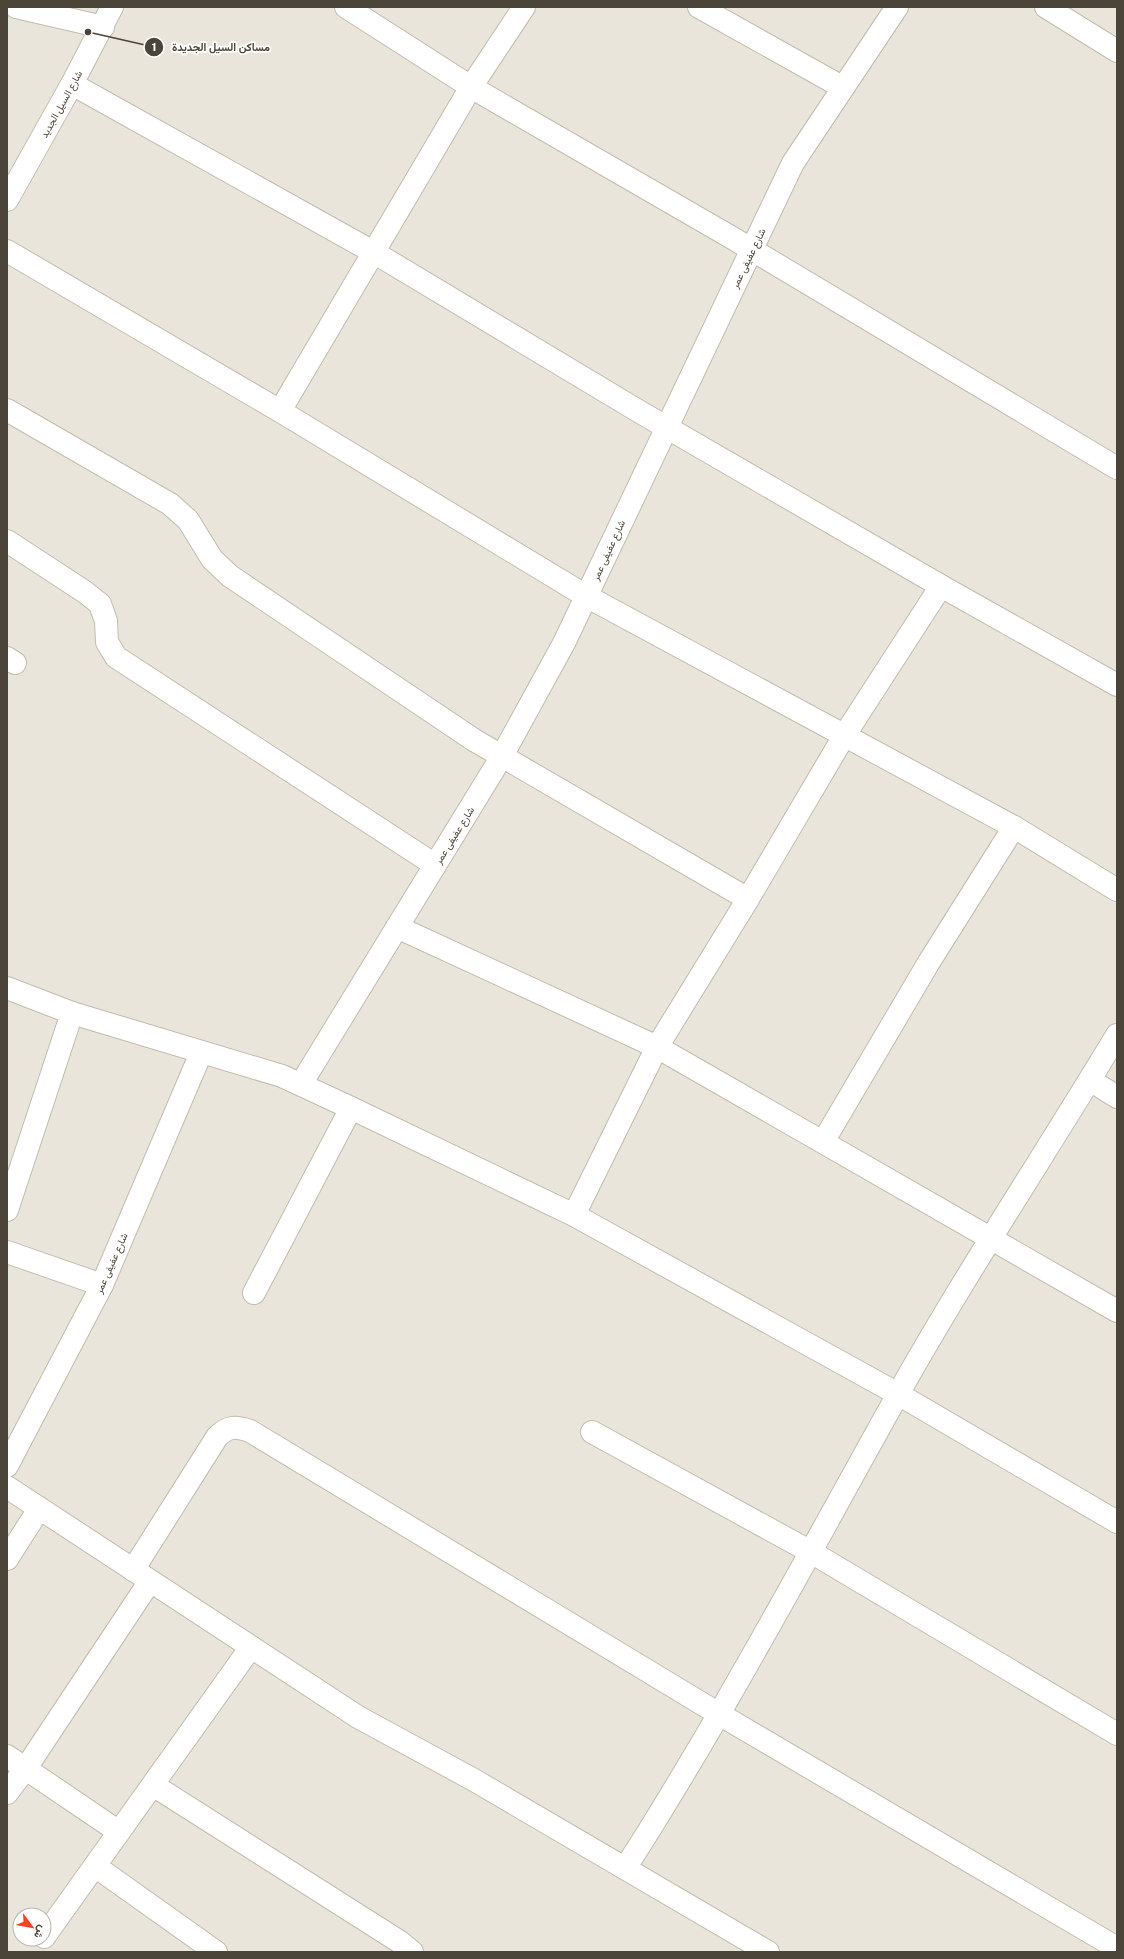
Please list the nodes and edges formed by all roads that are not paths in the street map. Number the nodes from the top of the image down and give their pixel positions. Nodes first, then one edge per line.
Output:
1 (16, 7) edge
2 (112, 7) edge
3 (346, 7) edge
4 (524, 7) edge
5 (699, 7) edge
6 (897, 7) edge
7 (1046, 7) edge
8 (103, 27) junction
9 (1117, 51) edge
10 (72, 84) junction
11 (471, 87) junction
12 (842, 87) junction
13 (7, 200) edge
14 (752, 250) junction
15 (7, 251) edge
16 (375, 253) junction
17 (7, 410) edge
18 (280, 411) junction
19 (666, 427) junction
20 (1117, 468) edge
21 (7, 542) edge
22 (941, 586) junction
23 (586, 596) junction
24 (1117, 685) edge
25 (844, 736) junction
26 (502, 756) junction
27 (1014, 827) junction
28 (435, 865) junction
29 (1117, 890) edge
30 (748, 900) junction
31 (397, 927) junction
32 (7, 988) edge
33 (72, 1013) junction
34 (1117, 1035) edge
35 (657, 1047) junction
36 (201, 1053) junction
37 (1090, 1080) junction
38 (301, 1084) junction
39 (1117, 1097) edge
40 (351, 1108) junction
41 (823, 1142) junction
42 (7, 1210) edge
43 (574, 1215) junction
44 (991, 1238) junction
45 (7, 1252) edge
46 (102, 1285) junction
47 (254, 1293) dead end
48 (1117, 1311) edge
49 (898, 1394) junction
50 (592, 1432) dead end
51 (7, 1466) edge
52 (7, 1487) edge
53 (39, 1509) junction
54 (1117, 1522) edge
55 (811, 1552) junction
56 (7, 1559) edge
57 (141, 1575) junction
58 (251, 1647) junction
59 (719, 1714) junction
60 (1117, 1734) edge
61 (7, 1756) edge
62 (26, 1768) junction
63 (153, 1784) junction
64 (7, 1793) edge
65 (119, 1832) junction
66 (95, 1866) junction
67 (625, 1868) junction
68 (52, 1926) edge
69 (192, 1945) edge
70 (1117, 1948) edge
71 (216, 1952) edge
72 (412, 1952) edge
73 (768, 1952) edge

1 - 8 street
2 - 8 street, شارع السيل الجديد
3 - 11 street
4 - 11 street
5 - 12 street
6 - 12 street, شارع عفيفى عمر
7 - 9 street
8 - 10 street, شارع السيل الجديد
10 - 13 street, شارع السيل الجديد
10 - 16 street
11 - 14 street
11 - 16 street
12 - 14 street, شارع عفيفى عمر
14 - 19 street, شارع عفيفى عمر
14 - 20 street
15 - 18 street
16 - 18 street
16 - 19 street
17 - 26 street
18 - 23 street
19 - 22 street
19 - 23 street, شارع عفيفى عمر
21 - 28 street
22 - 24 street
22 - 25 street
23 - 25 street
23 - 26 street, شارع عفيفى عمر
25 - 27 street
25 - 30 street
26 - 28 street, شارع عفيفى عمر
26 - 30 street
27 - 29 street
27 - 41 street
28 - 31 street, شارع عفيفى عمر
30 - 35 street
31 - 35 street
31 - 38 street, شارع عفيفى عمر
32 - 33 street
33 - 36 street
33 - 42 street
34 - 37 street
35 - 41 street
35 - 43 street
36 - 38 street
36 - 46 street, شارع عفيفى عمر
37 - 39 street
37 - 44 street
38 - 40 street
40 - 43 street
40 - 47 street
41 - 44 street
43 - 49 street
44 - 48 street
44 - 49 street
45 - 46 street
46 - 51 street, شارع عفيفى عمر
49 - 54 street
49 - 55 street
50 - 55 street
52 - 53 street
53 - 56 street
53 - 57 street
55 - 59 street
55 - 60 street
57 - 58 street
57 - 59 street
57 - 62 street
58 - 63 street
58 - 67 street
59 - 67 street
59 - 70 street
61 - 62 street
62 - 64 street
62 - 65 street
63 - 65 street
63 - 72 street
65 - 66 street
66 - 68 street
66 - 69 street
67 - 73 street
69 - 71 street

